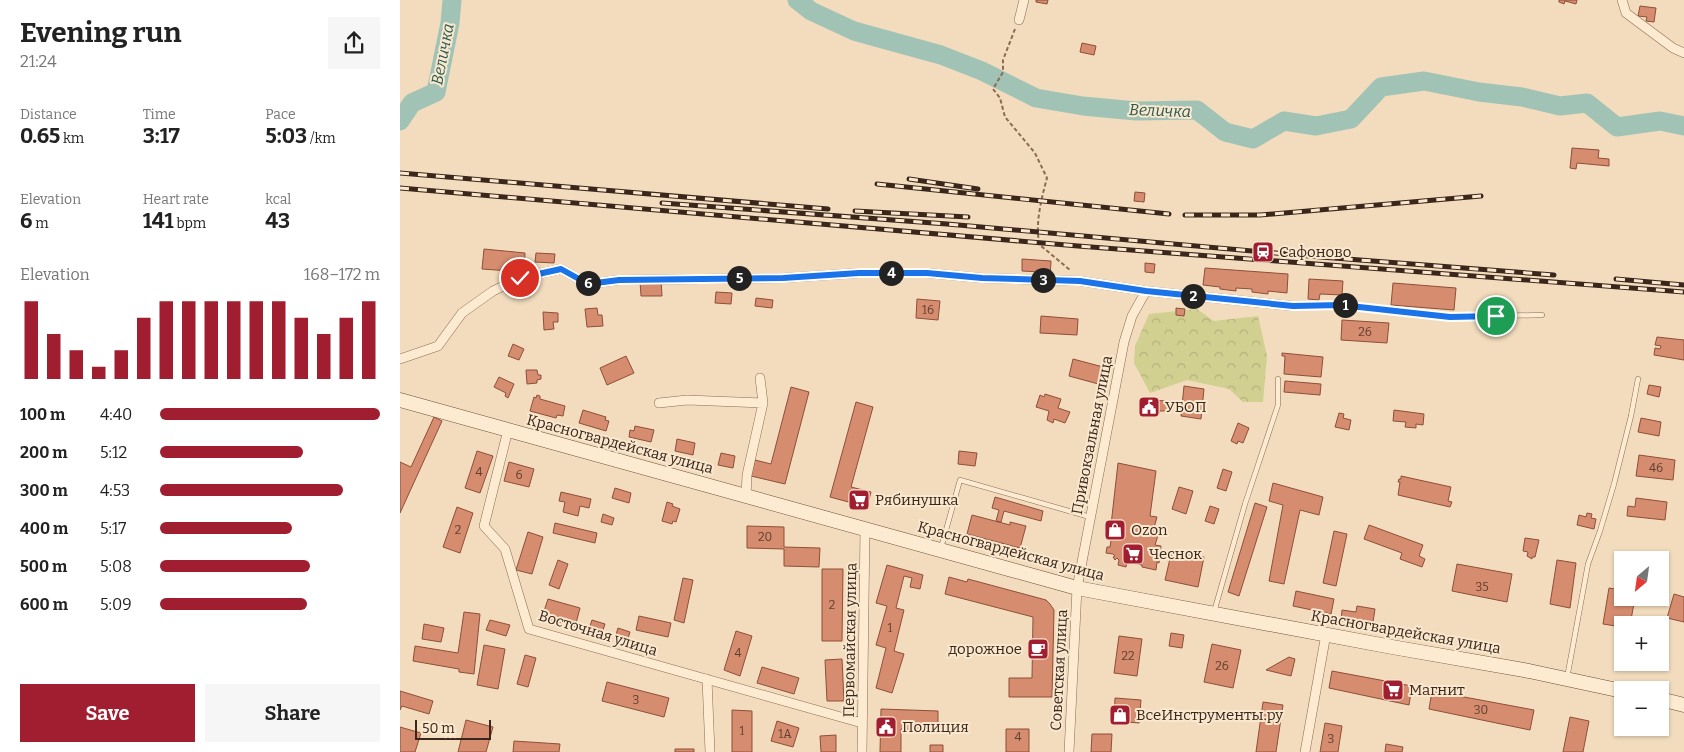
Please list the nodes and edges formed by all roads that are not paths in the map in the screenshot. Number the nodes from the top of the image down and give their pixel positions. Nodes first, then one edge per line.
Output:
1 (1024, 0) edge
2 (1622, 0) edge
3 (1019, 20) road end
4 (1684, 53) edge
5 (1146, 291) junction
6 (1293, 306) joint
7 (1542, 316) dead end
8 (400, 359) edge
9 (760, 378) dead end
10 (1638, 379) dead end
11 (1278, 380) dead end
12 (400, 400) edge
13 (659, 402) dead end
14 (763, 403) junction
15 (508, 430) junction
16 (746, 496) junction
17 (1090, 517) junction
18 (865, 528) junction
19 (940, 550) junction
20 (1077, 588) junction
21 (1214, 613) junction
22 (1326, 634) junction
23 (707, 679) junction
24 (1567, 679) junction
25 (1614, 689) edge
26 (1669, 701) edge
27 (1684, 704) edge
28 (862, 722) junction
29 (710, 752) edge
30 (862, 752) edge
31 (1069, 752) edge
32 (1305, 752) edge

1 - 3 street
2 - 4 street
5 - 6 street
5 - 8 street
5 - 17 street, Привокзальная улица
6 - 7 lane
9 - 14 street
10 - 24 lane
11 - 21 lane
12 - 15 street, Красногвардейская улица
13 - 14 street
14 - 16 street
15 - 16 street, Красногвардейская улица
15 - 23 street, Восточная улица
16 - 18 street, Красногвардейская улица
17 - 19 lane
17 - 20 street, Привокзальная улица
18 - 19 street, Красногвардейская улица
18 - 28 street, Первомайская улица
19 - 20 street, Красногвардейская улица
20 - 21 street, Красногвардейская улица
20 - 31 street, Советская улица
21 - 22 street, Красногвардейская улица
22 - 24 street, Красногвардейская улица
22 - 32 street
23 - 28 street, Восточная улица
23 - 29 street
24 - 25 street, Красногвардейская улица
26 - 27 street
28 - 30 street, Первомайская улица

